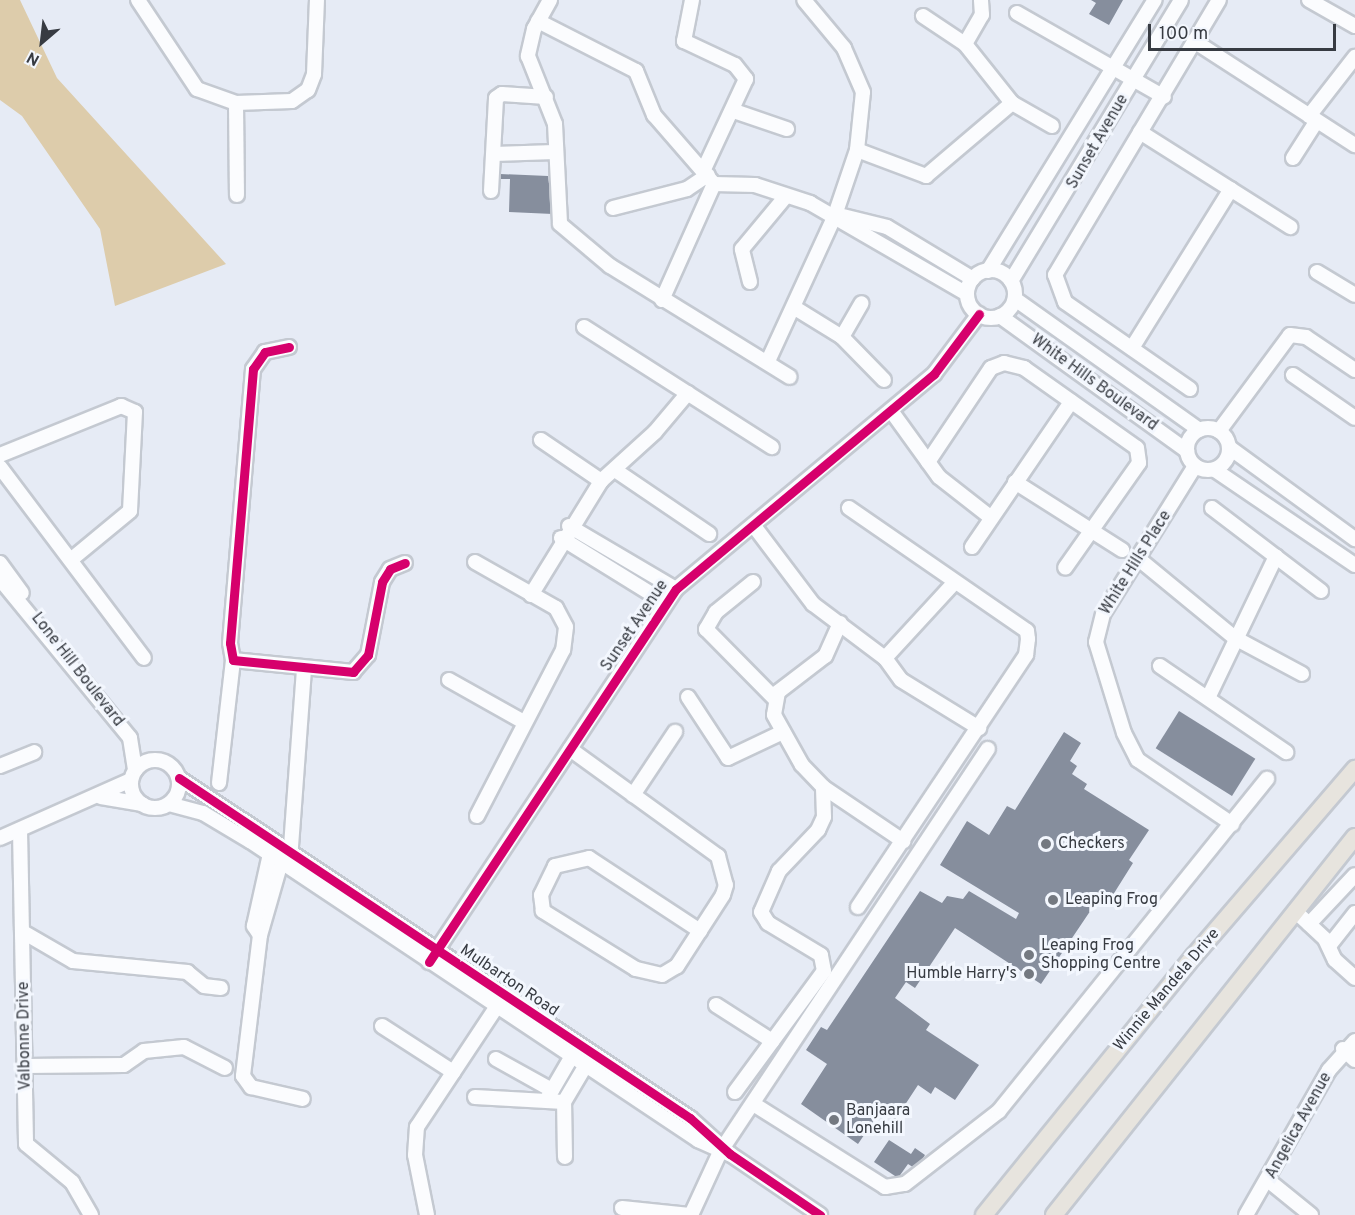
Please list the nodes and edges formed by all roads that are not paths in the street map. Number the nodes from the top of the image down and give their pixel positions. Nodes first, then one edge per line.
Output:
1 (138, 0) edge
2 (317, 0) edge
3 (550, 0) edge
4 (692, 0) edge
5 (804, 0) edge
6 (981, 0) edge
7 (1155, 0) edge
8 (1181, 0) edge
9 (1219, 0) edge
10 (1309, 0) edge
11 (1017, 13) dead end
12 (923, 16) dead end
13 (537, 21) junction
14 (1355, 26) edge
15 (1194, 41) junction
16 (965, 44) junction
17 (1355, 57) edge
18 (1112, 68) junction
19 (1135, 80) junction
20 (546, 97) junction
21 (1164, 97) junction
22 (236, 103) junction
23 (1012, 103) junction
24 (734, 111) junction
25 (1313, 119) junction
26 (1052, 126) dead end
27 (787, 129) dead end
28 (1140, 132) junction
29 (1355, 145) edge
30 (857, 150) junction
31 (555, 153) junction
32 (494, 154) junction
33 (1293, 158) dead end
34 (709, 176) junction
35 (1230, 189) junction
36 (492, 190) dead end
37 (237, 195) dead end
38 (786, 196) junction
39 (613, 208) dead end
40 (835, 215) junction
41 (1290, 227) dead end
42 (988, 271) junction
43 (1317, 272) dead end
44 (973, 279) junction
45 (1011, 281) junction
46 (750, 282) dead end
47 (967, 294) junction
48 (1355, 295) edge
49 (1015, 299) junction
50 (662, 300) junction
51 (862, 303) dead end
52 (795, 308) junction
53 (979, 314) junction
54 (1000, 316) junction
55 (584, 327) dead end
56 (842, 337) junction
57 (289, 347) dead end
58 (1132, 348) junction
59 (768, 361) junction
60 (1355, 370) edge
61 (1293, 375) dead end
62 (790, 376) dead end
63 (884, 380) dead end
64 (1190, 388) dead end
65 (688, 393) junction
66 (1071, 402) junction
67 (892, 412) junction
68 (1355, 418) edge
69 (1199, 430) junction
70 (1220, 431) junction
71 (541, 440) dead end
72 (772, 447) dead end
73 (1230, 448) junction
74 (1187, 451) junction
75 (0, 455) edge
76 (928, 462) junction
77 (1195, 466) junction
78 (0, 467) edge
79 (615, 470) junction
80 (1215, 470) junction
81 (601, 481) junction
82 (1015, 482) junction
83 (849, 508) dead end
84 (1212, 508) dead end
85 (990, 517) junction
86 (754, 526) junction
87 (1090, 528) junction
88 (565, 532) junction
89 (709, 534) dead end
90 (1355, 539) edge
91 (972, 547) dead end
92 (1122, 550) dead end
93 (1276, 556) junction
94 (73, 558) junction
95 (1140, 560) junction
96 (475, 562) dead end
97 (0, 563) edge
98 (405, 563) dead end
99 (1355, 565) edge
100 (1065, 568) dead end
101 (0, 579) edge
102 (753, 582) dead end
103 (955, 582) junction
104 (676, 589) junction
105 (1321, 591) dead end
106 (531, 595) junction
107 (25, 603) junction
108 (666, 603) junction
109 (840, 623) junction
110 (1235, 638) junction
111 (144, 658) dead end
112 (885, 658) junction
113 (233, 660) junction
114 (1160, 666) dead end
115 (304, 671) junction
116 (1302, 674) dead end
117 (449, 680) dead end
118 (688, 697) dead end
119 (1208, 698) junction
120 (775, 699) junction
121 (522, 721) junction
122 (979, 728) junction
123 (675, 732) dead end
124 (783, 732) junction
125 (130, 738) junction
126 (570, 749) junction
127 (988, 749) dead end
128 (1286, 752) dead end
129 (34, 753) dead end
130 (159, 760) junction
131 (0, 766) edge
132 (1355, 769) edge
133 (133, 775) junction
134 (179, 778) junction
135 (1267, 779) dead end
136 (219, 783) dead end
137 (823, 787) junction
138 (633, 795) junction
139 (101, 797) junction
140 (848, 803) junction
141 (142, 804) junction
142 (169, 804) junction
143 (477, 816) dead end
144 (824, 817) junction
145 (1232, 824) junction
146 (20, 830) junction
147 (1355, 837) edge
148 (0, 838) edge
149 (903, 841) junction
150 (283, 859) junction
151 (1355, 875) edge
152 (858, 908) dead end
153 (1295, 911) junction
154 (1355, 913) edge
155 (1309, 924) junction
156 (700, 931) junction
157 (23, 932) junction
158 (1329, 946) junction
159 (433, 956) junction
160 (1355, 978) edge
161 (222, 988) dead end
162 (716, 1005) dead end
163 (497, 1006) junction
164 (382, 1026) dead end
165 (772, 1041) junction
166 (1355, 1041) edge
167 (1342, 1049) junction
168 (572, 1056) junction
169 (496, 1059) dead end
170 (1355, 1060) edge
171 (586, 1065) junction
172 (25, 1066) junction
173 (225, 1068) dead end
174 (453, 1072) junction
175 (735, 1092) dead end
176 (549, 1095) junction
177 (475, 1096) dead end
178 (303, 1099) dead end
179 (564, 1102) junction
180 (755, 1105) junction
181 (725, 1151) junction
182 (565, 1157) dead end
183 (1269, 1181) junction
184 (1004, 1189) junction
185 (622, 1208) dead end
186 (1057, 1212) edge
187 (91, 1215) edge
188 (427, 1215) edge
189 (691, 1215) edge
190 (820, 1215) edge
191 (978, 1215) edge
192 (984, 1215) edge
193 (1246, 1215) edge
194 (1311, 1215) edge

1 - 22 street
2 - 22 street
3 - 13 street
4 - 24 street
5 - 30 street
6 - 16 street
7 - 18 street, Sunset Avenue
8 - 19 street, Sunset Avenue
9 - 15 street
10 - 14 street
11 - 18 street
12 - 16 street
13 - 20 street
13 - 34 street
15 - 21 street
15 - 25 street
16 - 23 street
17 - 25 street
18 - 19 street
18 - 42 street, Sunset Avenue
19 - 21 street
19 - 45 street, Sunset Avenue
20 - 31 street
20 - 32 street
21 - 28 street
22 - 37 street
23 - 26 street
23 - 30 street
24 - 27 street
24 - 34 street
25 - 29 street
25 - 33 street
28 - 35 street
28 - 58 street
30 - 40 street
31 - 32 street
31 - 50 street
32 - 36 street
34 - 38 street
34 - 39 street
34 - 50 street
35 - 41 street
35 - 58 street
38 - 40 street
38 - 46 street
40 - 44 street
40 - 47 street
40 - 52 street
42 - 44 street
42 - 45 street
43 - 48 street
44 - 47 street
45 - 49 street
47 - 53 street
49 - 54 street
49 - 69 street, White Hills Boulevard
50 - 59 street
51 - 56 street
52 - 56 street
52 - 59 street
53 - 54 street
53 - 67 street, Sunset Avenue
54 - 74 street, White Hills Boulevard
55 - 65 street
56 - 63 street
57 - 113 street
58 - 64 street
59 - 62 street
60 - 70 street
61 - 68 street
65 - 72 street
65 - 79 street
66 - 76 street
66 - 82 street
66 - 87 street
67 - 76 street
67 - 86 street, Sunset Avenue
69 - 70 street
69 - 74 street
70 - 73 street
71 - 81 street
73 - 80 street
73 - 90 street
74 - 77 street
75 - 94 street
76 - 85 street
77 - 80 street
77 - 95 street, White Hills Place
78 - 94 street
79 - 81 street
79 - 89 street
80 - 99 street
81 - 88 street
82 - 85 street
82 - 87 street
83 - 103 street
84 - 93 street
85 - 91 street
86 - 104 street, Sunset Avenue
86 - 109 street
87 - 92 street
87 - 100 street
88 - 104 street
88 - 106 street
88 - 108 street
93 - 105 street
93 - 110 street
94 - 111 street
95 - 110 street
95 - 145 street, White Hills Place
96 - 106 street
97 - 107 street, Lone Hill Boulevard
98 - 115 street
101 - 107 street, Lone Hill Boulevard
102 - 120 street
103 - 112 street
103 - 122 street
104 - 108 street, Sunset Avenue
106 - 121 street
107 - 125 street, Lone Hill Boulevard
108 - 126 street, Sunset Avenue
109 - 112 street
109 - 120 street
110 - 116 street
110 - 119 street
112 - 122 street
113 - 115 street
113 - 136 street
114 - 119 street
115 - 150 street
117 - 121 street
118 - 124 street
119 - 128 street
120 - 124 street
121 - 143 street
122 - 149 street
123 - 138 street
124 - 137 street
125 - 130 street, Lone Hill Boulevard
125 - 133 street, Lone Hill Boulevard
126 - 138 street
126 - 159 street, Sunset Avenue
127 - 180 street
129 - 131 street
130 - 133 street
130 - 134 street, Mulbarton Road
132 - 184 main road, Winnie Mandela Drive
133 - 139 street
133 - 141 street
134 - 142 street
134 - 150 street, Mulbarton Road
135 - 145 street
137 - 140 street
137 - 144 street
138 - 156 street
139 - 141 street, Mulbarton Road
139 - 146 street
140 - 144 street
140 - 149 street
141 - 142 street, Mulbarton Road
142 - 150 street, Mulbarton Road
144 - 165 street
145 - 180 street
146 - 148 street
146 - 157 street, Valbonne Drive
147 - 153 main road
149 - 152 street
150 - 159 street, Mulbarton Road
150 - 178 street
151 - 155 street
153 - 155 street
153 - 186 main road
154 - 158 street
155 - 158 street
156 - 156 street
157 - 161 street
157 - 172 street, Valbonne Drive
158 - 160 street
159 - 163 street, Mulbarton Road
159 - 181 street, Mulbarton Road
162 - 165 street
163 - 168 street, Mulbarton Road
163 - 174 street
164 - 174 street
165 - 175 street
166 - 167 street, Angelica Avenue
167 - 170 street
167 - 183 street, Angelica Avenue
168 - 171 street, Mulbarton Road
168 - 176 street
169 - 176 street
171 - 179 street
171 - 181 street, Mulbarton Road
172 - 173 street
172 - 187 street, Valbonne Drive
174 - 188 street
176 - 177 street
176 - 179 street
179 - 182 street
180 - 181 street
181 - 189 street
181 - 190 street, Mulbarton Road
183 - 193 street, Angelica Avenue
183 - 194 street
184 - 191 main road
184 - 192 main road, Winnie Mandela Drive
185 - 189 street

